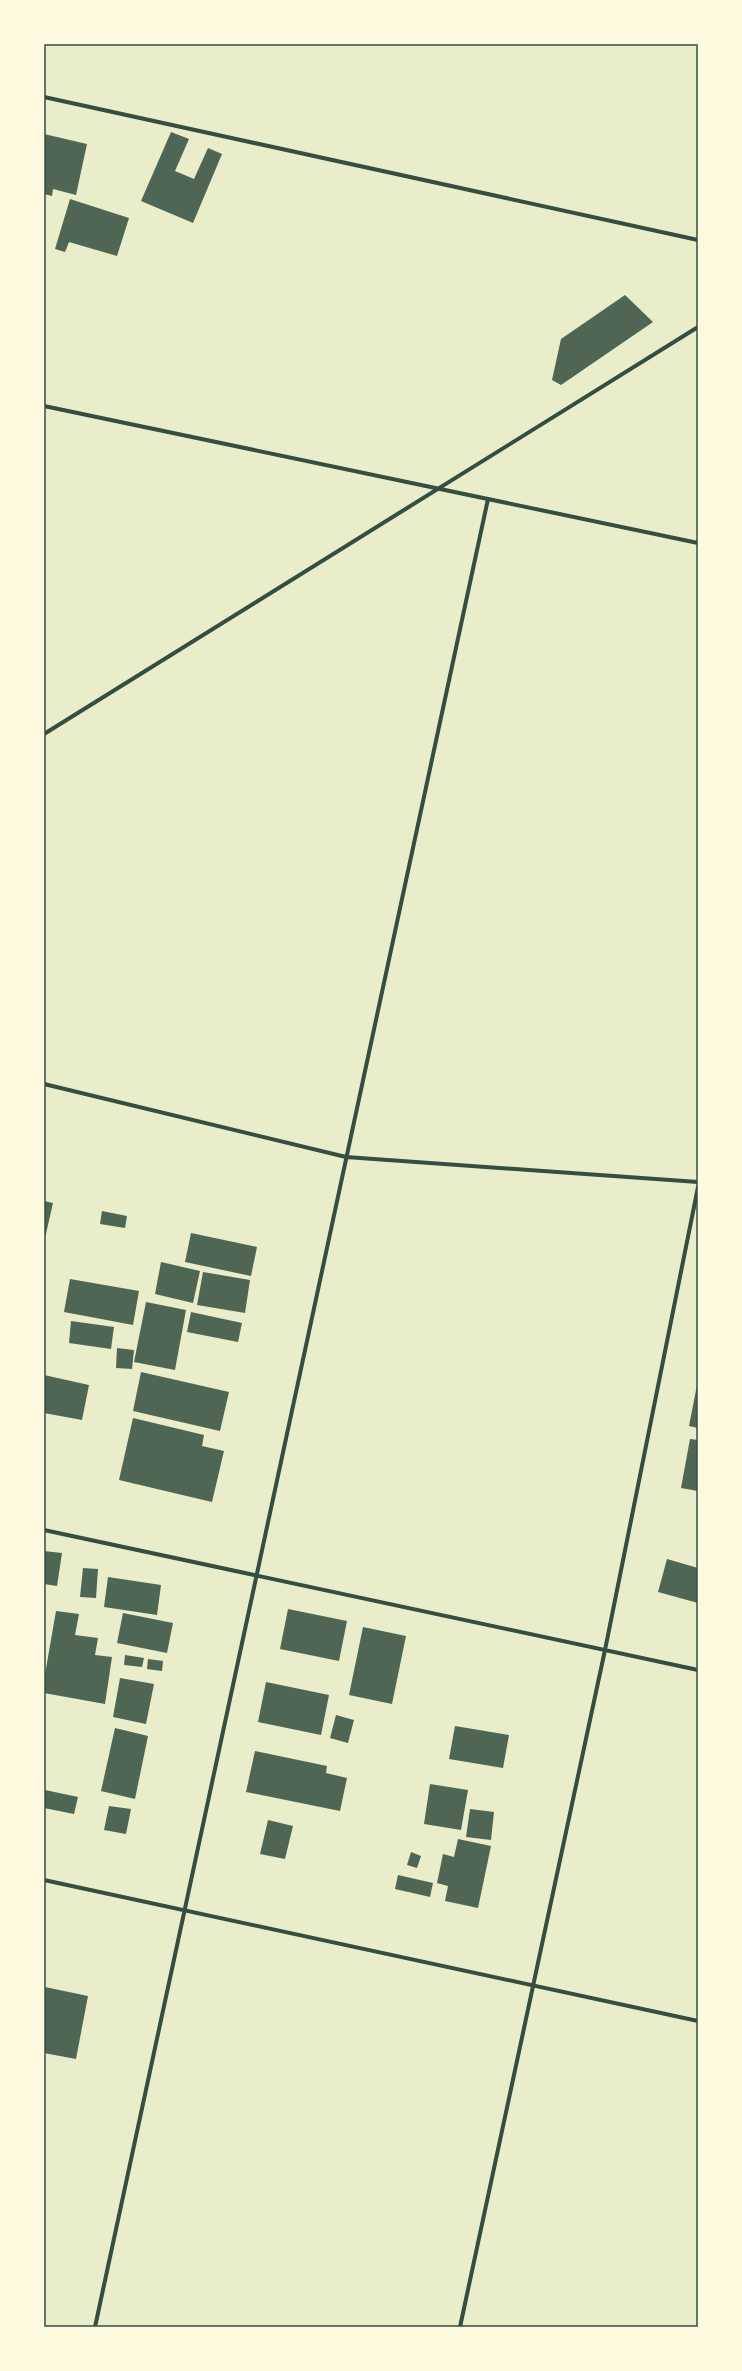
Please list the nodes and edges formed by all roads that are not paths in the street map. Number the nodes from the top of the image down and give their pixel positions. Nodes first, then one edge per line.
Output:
1 (44, 97) edge
2 (698, 240) edge
3 (698, 327) edge
4 (44, 406) edge
5 (439, 488) junction
6 (488, 499) junction
7 (698, 543) edge
8 (44, 734) edge
9 (44, 1084) edge
10 (346, 1157) junction
11 (698, 1182) edge
12 (698, 1187) edge
13 (44, 1530) edge
14 (257, 1575) junction
15 (605, 1650) junction
16 (698, 1670) edge
17 (44, 1880) edge
18 (185, 1911) junction
19 (533, 1986) junction
20 (698, 2021) edge
21 (95, 2327) edge
22 (460, 2327) edge

1 - 2 street
3 - 5 street
4 - 5 street
5 - 6 street
5 - 8 street
6 - 7 street
6 - 10 street
9 - 10 street
10 - 11 street
10 - 14 street
12 - 15 street
13 - 14 street
14 - 15 street
14 - 18 street
15 - 16 street
15 - 19 street
17 - 18 street
18 - 19 street
18 - 21 street
19 - 20 street
19 - 22 street

